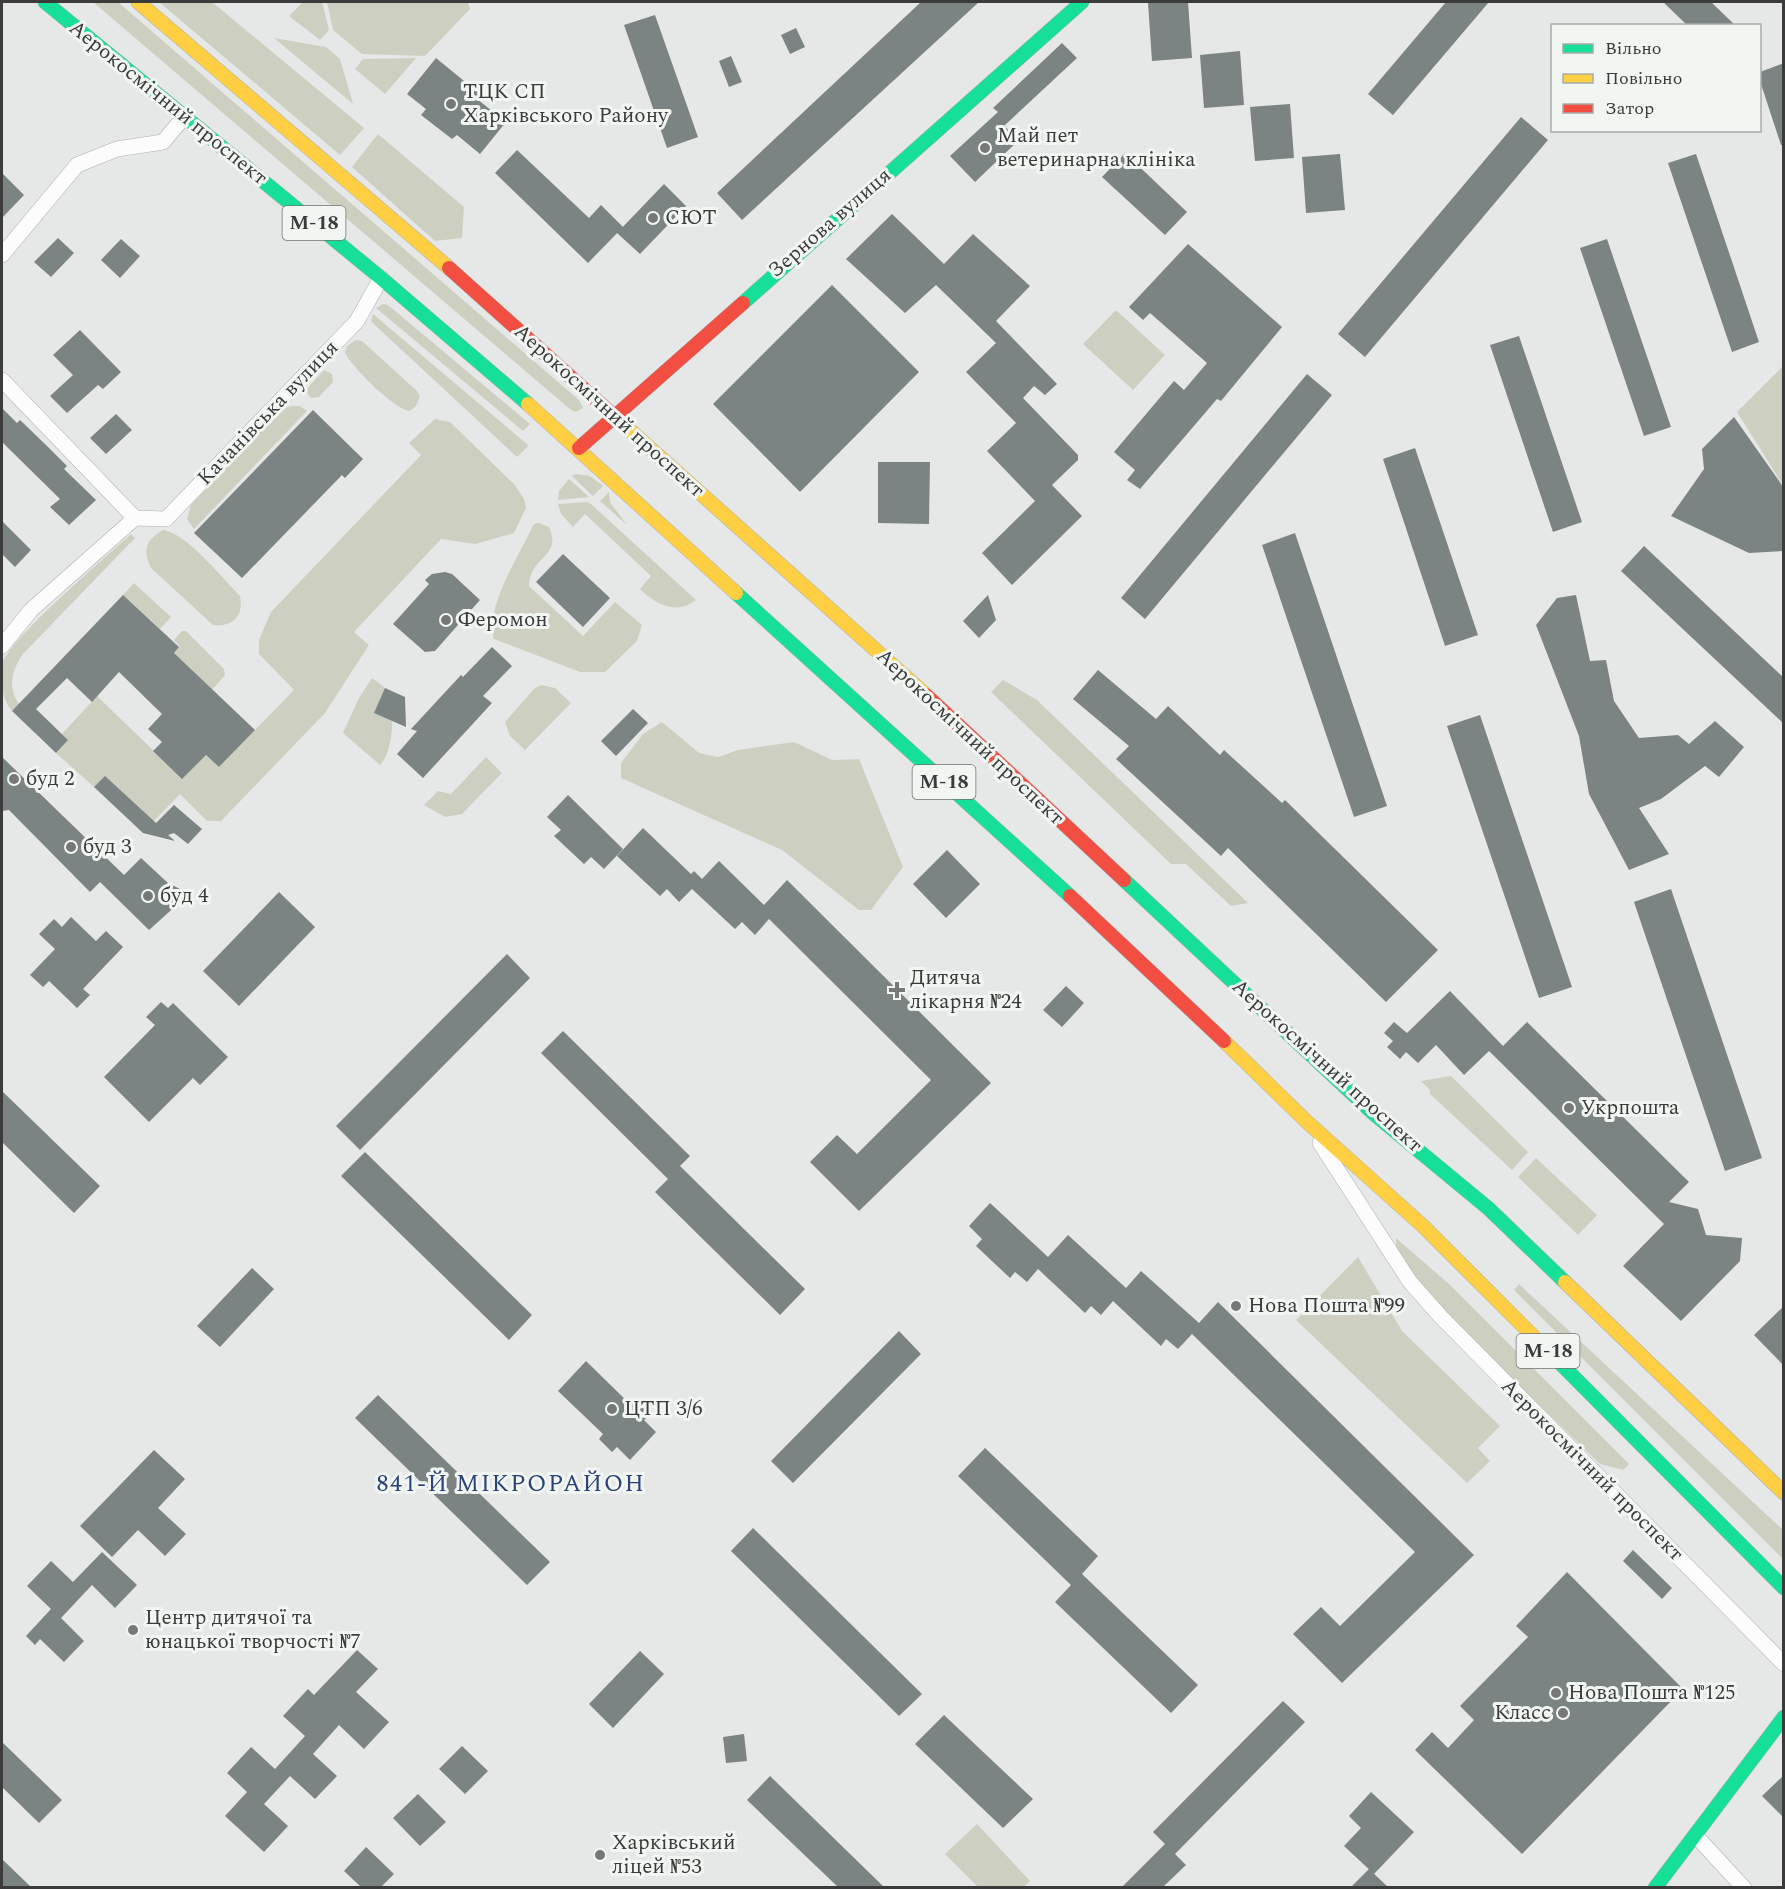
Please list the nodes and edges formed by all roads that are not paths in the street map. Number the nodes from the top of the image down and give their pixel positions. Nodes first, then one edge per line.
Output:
1 (45, 2) edge
2 (138, 2) edge
3 (1082, 2) edge
4 (184, 117) junction
5 (2, 255) edge
6 (381, 278) junction
7 (2, 380) edge
8 (615, 416) junction
9 (579, 448) junction
10 (135, 518) junction
11 (2, 646) edge
12 (1306, 1121) junction
13 (1784, 1492) edge
14 (1784, 1588) edge
15 (1784, 1665) edge
16 (1784, 1717) edge
17 (1696, 1836) junction
18 (1655, 1887) edge
19 (1744, 1887) edge

1 - 4 main road, Аерокосмічний проспект / М-18
2 - 8 main road, Аерокосмічний проспект / М-18
3 - 8 main road, Зернова вулиця
4 - 5 street
4 - 6 main road, Аерокосмічний проспект / М-18
6 - 9 main road, Аерокосмічний проспект / М-18
6 - 10 street, Качанівська вулиця
7 - 10 street
8 - 9 main road, Зернова вулиця
8 - 13 main road, Аерокосмічний проспект / М-18
9 - 12 main road, Аерокосмічний проспект / М-18
10 - 11 street
12 - 14 main road, Аерокосмічний проспект / М-18
12 - 15 street, Аерокосмічний проспект
16 - 17 main road
17 - 18 main road
17 - 19 street

